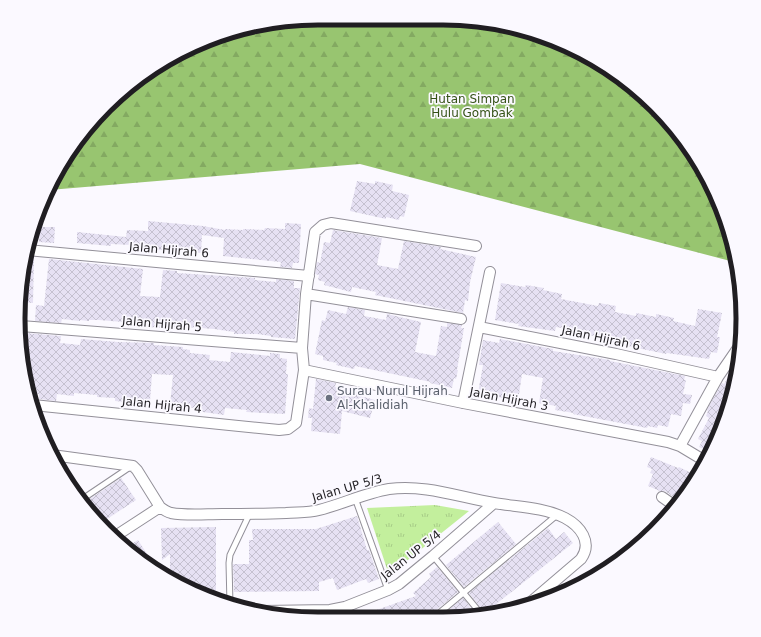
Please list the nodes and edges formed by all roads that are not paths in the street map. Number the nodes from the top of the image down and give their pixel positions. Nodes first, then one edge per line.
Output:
1 (476, 246) dead end
2 (33, 251) edge
3 (490, 272) dead end
4 (309, 276) junction
5 (306, 294) junction
6 (461, 319) dead end
7 (25, 326) edge
8 (479, 327) junction
9 (302, 348) junction
10 (733, 355) edge
11 (304, 370) junction
12 (718, 377) junction
13 (463, 404) junction
14 (39, 407) edge
15 (680, 446) junction
16 (59, 456) edge
17 (701, 458) edge
18 (133, 466) junction
19 (86, 497) edge
20 (662, 497) dead end
21 (355, 498) junction
22 (494, 503) junction
23 (671, 503) edge
24 (160, 507) junction
25 (249, 515) junction
26 (557, 515) junction
27 (119, 534) edge
28 (433, 556) junction
29 (388, 590) junction
30 (463, 593) junction
31 (538, 596) edge
32 (230, 598) edge
33 (477, 609) edge
34 (313, 612) edge
35 (330, 612) edge
36 (330, 612) edge
37 (440, 612) edge

1 - 4 street
2 - 4 street, Jalan Hijrah 6
3 - 8 street
4 - 5 street
5 - 6 street
5 - 9 street
7 - 9 street, Jalan Hijrah 5
8 - 12 street, Jalan Hijrah 6
8 - 13 street
9 - 11 street
10 - 12 street
11 - 13 street, Jalan Hijrah 3
11 - 14 street, Jalan Hijrah 4
12 - 15 street
13 - 15 street, Jalan Hijrah 3
15 - 17 street, Jalan Hijrah 3
16 - 18 street
18 - 19 lane
18 - 24 street
20 - 23 street
21 - 22 street, Jalan UP 5/3
21 - 25 street, Jalan UP 5/3
21 - 29 lane
22 - 26 street, Jalan UP 5/3
22 - 28 street, Jalan UP 5/4
24 - 25 street, Jalan UP 5/3
24 - 27 street
25 - 32 lane
26 - 30 lane
26 - 31 street, Jalan UP 5/3
28 - 29 street, Jalan UP 5/4
28 - 30 lane
29 - 35 street, Jalan UP 5/4
30 - 33 lane
30 - 37 lane
34 - 36 street, Jalan UP 5/4

